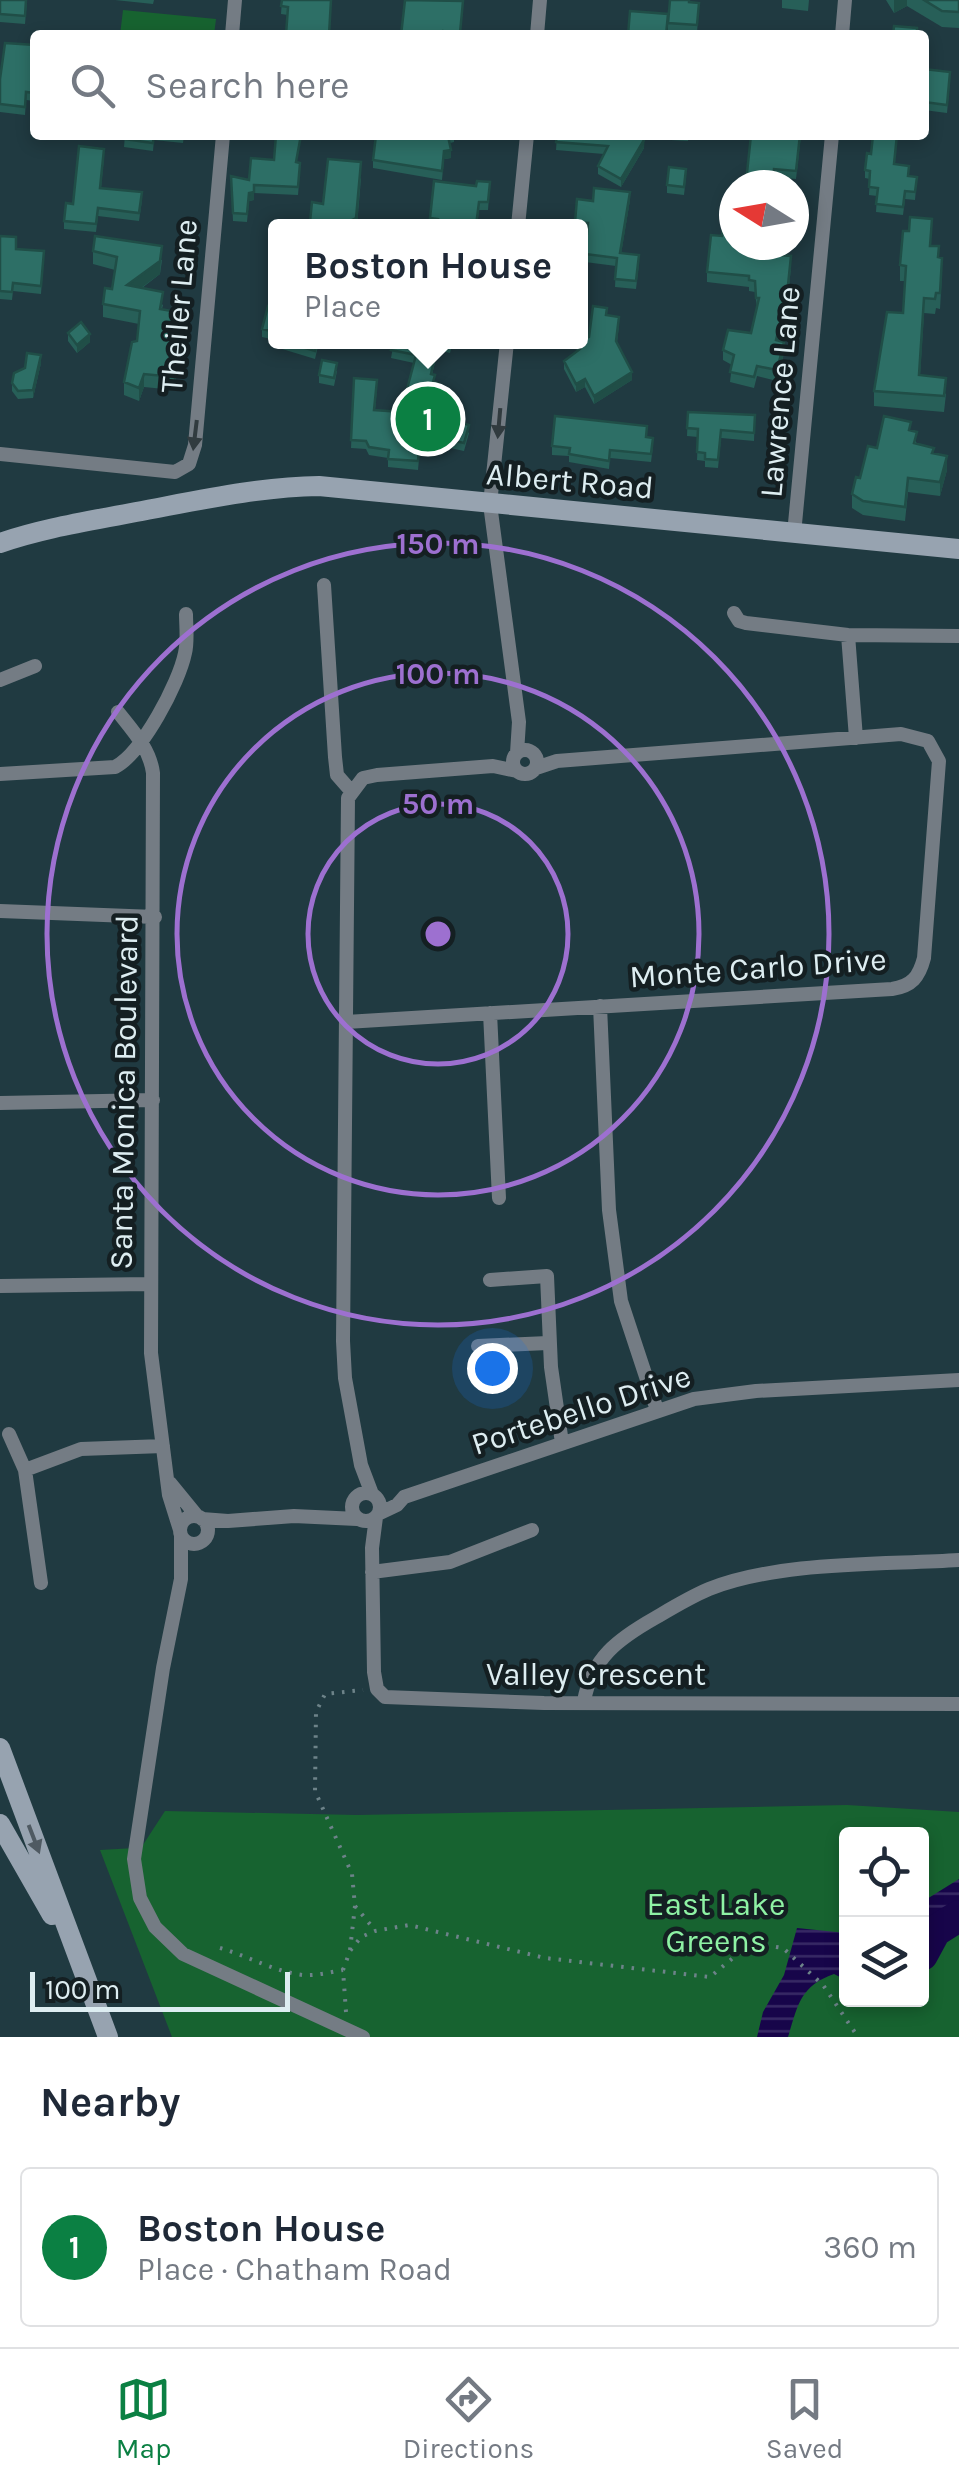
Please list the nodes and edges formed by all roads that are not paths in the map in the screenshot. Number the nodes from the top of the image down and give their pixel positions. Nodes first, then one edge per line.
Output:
1 (236, 0) edge
2 (540, 0) edge
3 (845, 0) edge
4 (233, 30) edge
5 (537, 30) edge
6 (842, 30) edge
7 (223, 140) edge
8 (527, 140) edge
9 (832, 140) edge
10 (519, 219) edge
11 (506, 349) edge
12 (0, 454) edge
13 (490, 504) junction
14 (794, 534) junction
15 (0, 544) edge
16 (959, 549) edge
17 (324, 585) dead end
18 (734, 612) dead end
19 (186, 614) dead end
20 (848, 635) junction
21 (959, 636) edge
22 (35, 666) dead end
23 (0, 680) edge
24 (118, 712) dead end
25 (856, 738) junction
26 (141, 742) junction
27 (525, 759) junction
28 (0, 774) edge
29 (350, 792) junction
30 (0, 911) edge
31 (155, 917) junction
32 (600, 1006) junction
33 (490, 1013) junction
34 (346, 1022) junction
35 (153, 1100) junction
36 (0, 1103) edge
37 (499, 1198) dead end
38 (490, 1280) dead end
39 (149, 1284) junction
40 (0, 1286) edge
41 (548, 1343) junction
42 (478, 1346) dead end
43 (959, 1380) edge
44 (658, 1410) junction
45 (10, 1434) dead end
46 (562, 1443) junction
47 (163, 1446) junction
48 (25, 1470) junction
49 (170, 1483) junction
50 (364, 1497) junction
51 (404, 1497) junction
52 (318, 1516) junction
53 (377, 1516) junction
54 (200, 1517) junction
55 (358, 1519) junction
56 (228, 1521) junction
57 (532, 1530) dead end
58 (181, 1533) junction
59 (203, 1539) junction
60 (372, 1548) junction
61 (959, 1560) edge
62 (372, 1572) junction
63 (181, 1579) junction
64 (41, 1583) dead end
65 (584, 1701) junction
66 (959, 1704) edge
67 (0, 1748) edge
68 (0, 1824) edge
69 (84, 1969) junction
70 (108, 2037) edge
71 (363, 2037) edge

1 - 4 street
2 - 5 street
3 - 6 street
7 -> 12 street, Theiler Lane
8 - 10 street
9 - 14 street, Lawrence Lane
11 -> 13 street
13 - 14 street, Albert Road
13 - 15 street, Albert Road
13 - 27 street
14 - 16 street, Albert Road
17 - 29 street
18 - 20 street
19 - 26 street
20 - 21 street
20 - 25 street
22 - 23 street
24 - 26 street, Santa Monica Boulevard
25 - 27 street, Monte Carlo Drive
25 - 32 street, Monte Carlo Drive
26 - 28 street
26 - 31 street, Santa Monica Boulevard
27 - 29 street
29 - 34 street
30 - 31 street
31 - 35 street, Santa Monica Boulevard
32 - 33 street, Monte Carlo Drive
32 - 44 street
33 - 34 street, Monte Carlo Drive
33 - 37 street
34 - 50 street
35 - 36 street
35 - 39 street, Santa Monica Boulevard
38 - 41 street
39 - 40 street
39 - 47 street, Santa Monica Boulevard
41 - 42 street
41 - 46 street
43 - 44 street, Portebello Drive
44 - 46 street, Portebello Drive
45 - 48 street
46 - 51 street, Portebello Drive
47 - 48 street
47 - 49 street, Santa Monica Boulevard
48 - 64 street
49 - 54 street, Santa Monica Boulevard
49 - 58 street, Santa Monica Boulevard
50 - 51 street, Portebello Drive
50 - 52 street, Portebello Drive
50 - 53 street
50 - 55 street
51 - 53 street, Portebello Drive
52 - 55 street, Portebello Drive
52 - 56 street, Portebello Drive
53 - 55 street
53 - 60 street
54 - 56 street, Portebello Drive
54 - 58 street
54 - 59 street
55 - 60 street
56 - 59 street
57 - 62 street
58 - 59 street
58 - 63 street, Santa Monica Boulevard
59 - 63 street, Santa Monica Boulevard
60 - 62 street
61 - 65 street
62 - 65 street, Valley Crescent
63 - 71 street, Santa Monica Boulevard
65 - 66 street, Valley Crescent
67 -> 69 street
68 - 69 street
69 - 70 street

